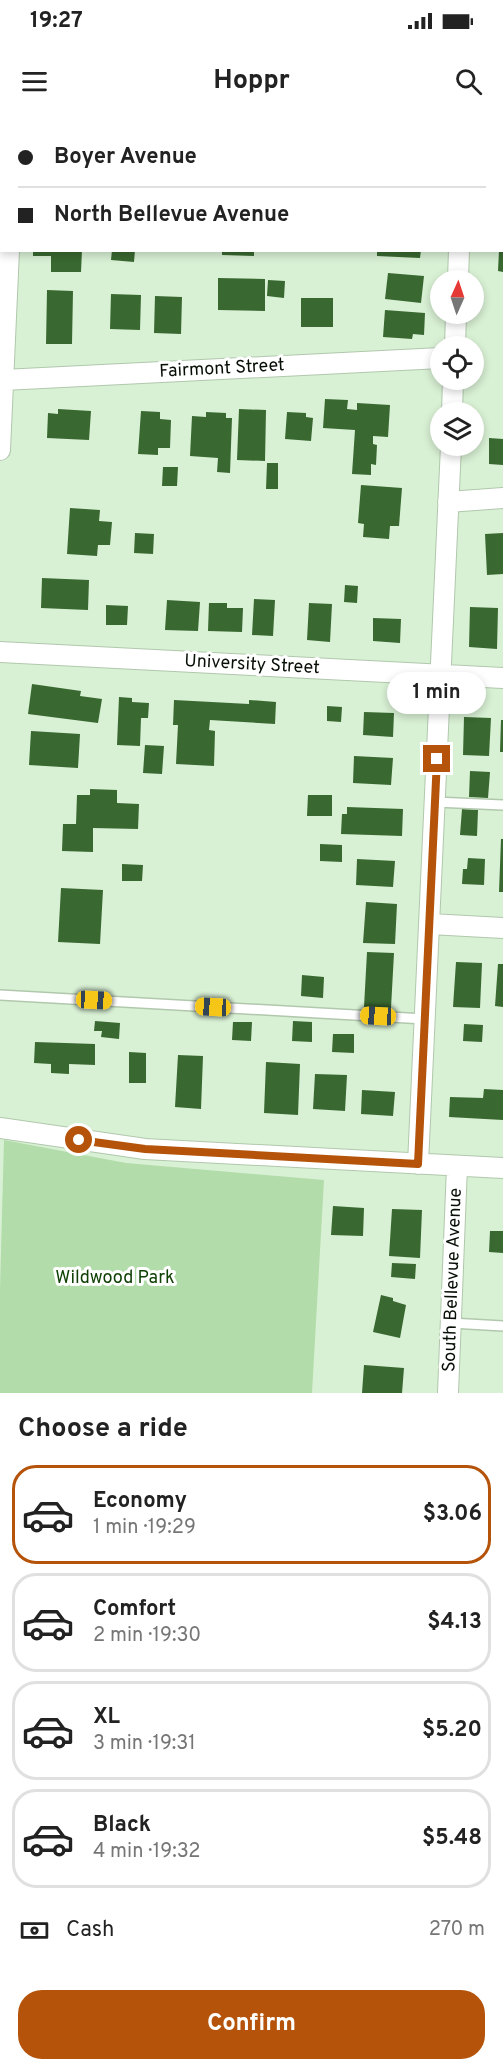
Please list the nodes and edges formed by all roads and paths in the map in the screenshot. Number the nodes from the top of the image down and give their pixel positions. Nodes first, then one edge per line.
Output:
1 (9, 252) edge
2 (459, 252) edge
3 (458, 270) edge
4 (4, 287) edge
5 (430, 359) edge
6 (3, 380) junction
7 (0, 442) edge
8 (0, 450) edge
9 (450, 456) edge
10 (503, 498) edge
11 (448, 502) junction
12 (0, 652) edge
13 (441, 675) junction
14 (503, 678) edge
15 (435, 802) junction
16 (503, 805) edge
17 (430, 924) junction
18 (503, 928) edge
19 (0, 995) edge
20 (425, 1018) junction
21 (0, 1128) edge
22 (418, 1164) junction
23 (457, 1166) junction
24 (503, 1168) edge
25 (451, 1323) junction
26 (503, 1326) edge
27 (448, 1393) edge

1 - 4 street
2 - 3 street
4 - 6 street
5 - 6 street, Fairmont Street
6 - 7 street
7 - 8 street
9 - 11 street
10 - 11 street
11 - 13 street
12 - 13 street, University Street
13 - 14 street, University Street
13 - 15 street
15 - 16 lane
15 - 17 street
17 - 18 street
17 - 20 street
19 - 20 lane
20 - 22 street
21 - 22 street
22 - 23 street
23 - 24 street
23 - 25 street, South Bellevue Avenue
25 - 26 lane
25 - 27 street, South Bellevue Avenue

